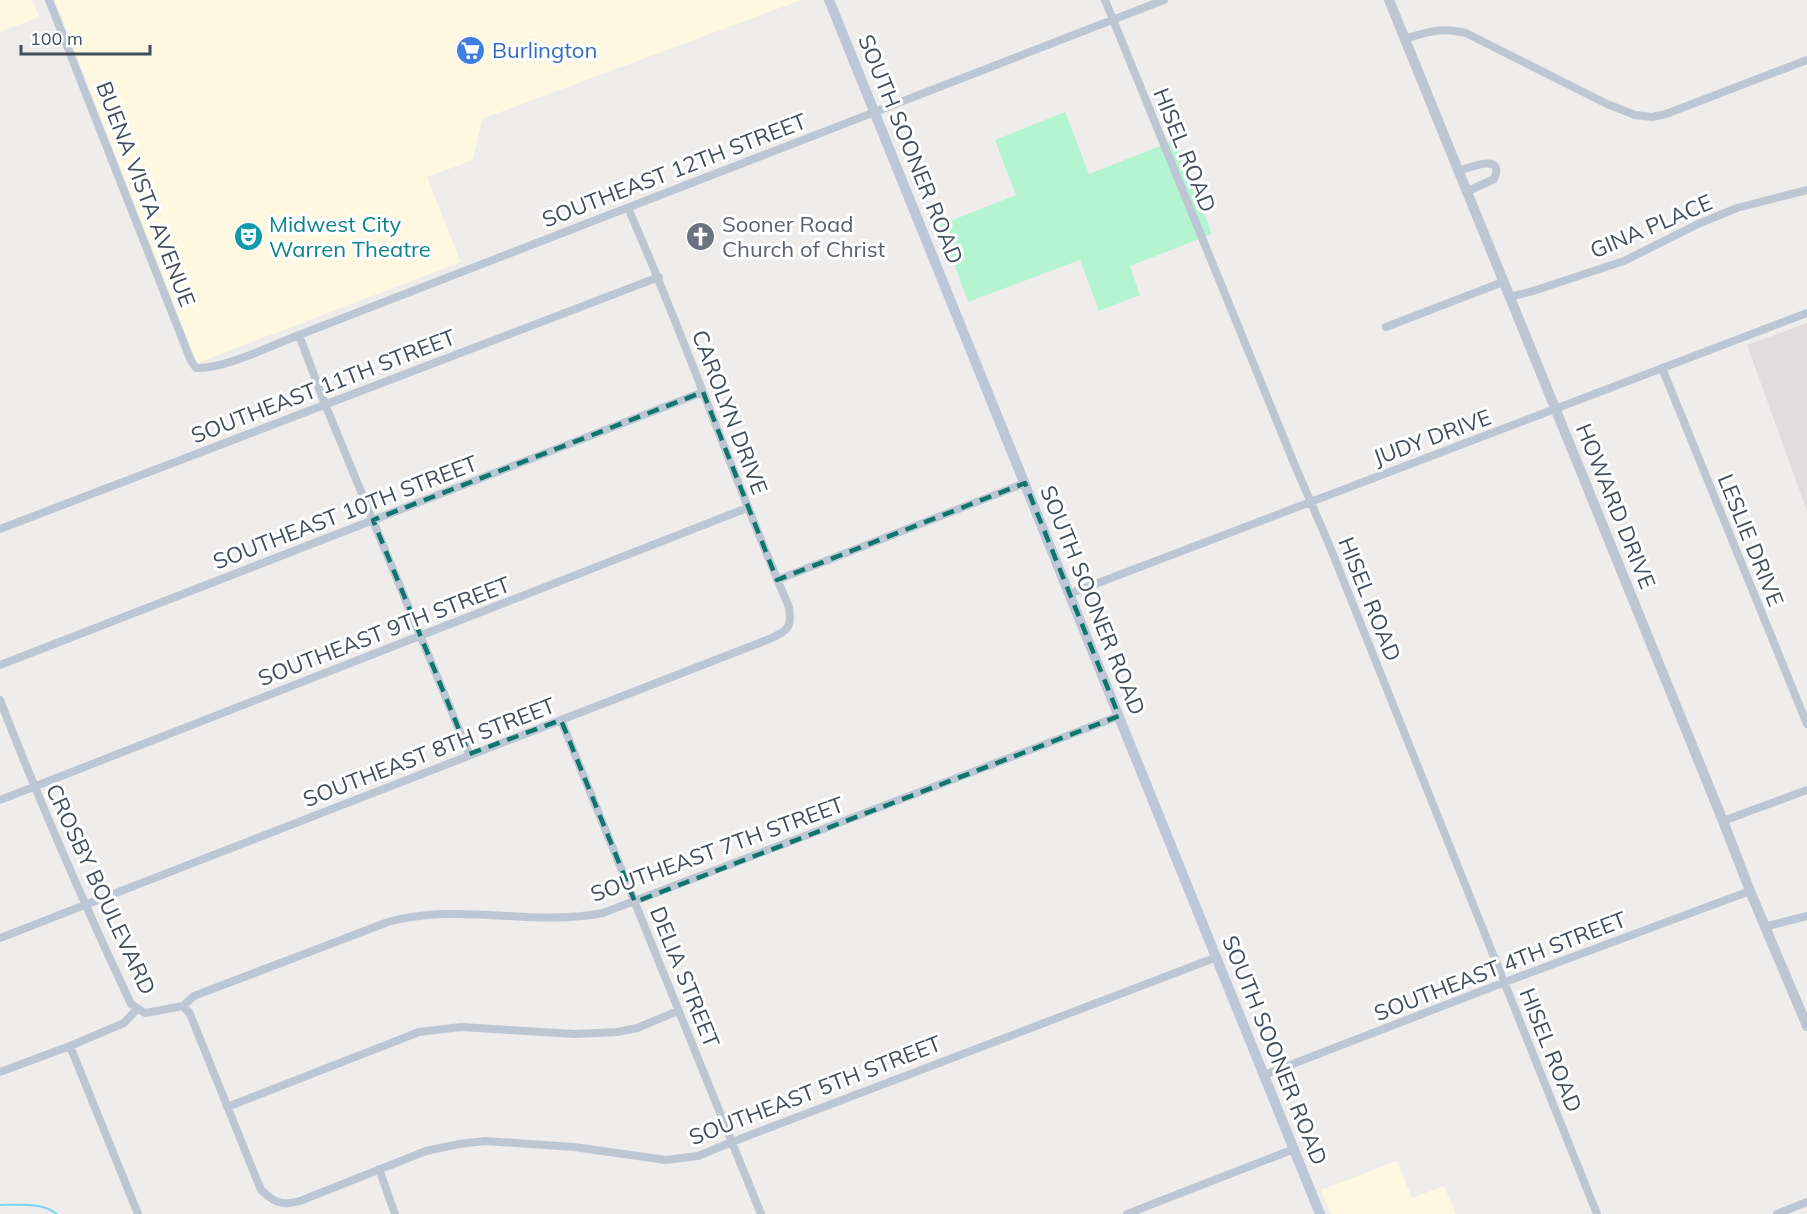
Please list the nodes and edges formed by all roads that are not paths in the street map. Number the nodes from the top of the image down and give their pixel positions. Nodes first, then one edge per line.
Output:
1 (49, 0) edge
2 (829, 0) edge
3 (1105, 0) edge
4 (1164, 0) edge
5 (1389, 0) edge
6 (1112, 20) junction
7 (1404, 39) junction
8 (1807, 60) edge
9 (874, 111) junction
10 (1458, 171) junction
11 (1807, 190) edge
12 (1466, 192) junction
13 (628, 208) junction
14 (659, 277) junction
15 (1503, 282) junction
16 (1509, 297) junction
17 (1807, 313) edge
18 (1386, 327) dead end
19 (299, 335) junction
20 (196, 368) joint
21 (1662, 369) junction
22 (703, 392) junction
23 (325, 404) junction
24 (1555, 410) junction
25 (1025, 483) junction
26 (1310, 501) junction
27 (747, 508) junction
28 (373, 520) junction
29 (0, 529) edge
30 (777, 580) junction
31 (1070, 594) junction
32 (786, 630) joint
33 (420, 637) junction
34 (0, 664) edge
35 (0, 700) edge
36 (1119, 716) junction
37 (561, 720) junction
38 (1807, 724) edge
39 (469, 754) junction
40 (34, 786) junction
41 (1807, 790) edge
42 (0, 800) edge
43 (1724, 821) junction
44 (1749, 891) junction
45 (635, 902) junction
46 (84, 905) junction
47 (1807, 916) edge
48 (1764, 927) junction
49 (0, 938) edge
50 (1216, 957) junction
51 (1505, 982) junction
52 (183, 1006) junction
53 (136, 1010) junction
54 (678, 1011) junction
55 (1807, 1026) edge
56 (70, 1046) junction
57 (0, 1072) edge
58 (1264, 1075) junction
59 (227, 1107) junction
60 (732, 1142) junction
61 (1294, 1149) junction
62 (379, 1169) junction
63 (1807, 1202) edge
64 (276, 1203) joint
65 (138, 1214) edge
66 (395, 1214) edge
67 (761, 1214) edge
68 (1127, 1214) edge
69 (1320, 1214) edge
70 (1597, 1214) edge
71 (1777, 1214) edge

1 - 20 street, BUENA VISTA AVENUE
2 - 9 main road, SOUTH SOONER ROAD
3 - 6 street, HISEL ROAD
4 - 6 street, SOUTHEAST 12TH STREET
5 - 7 street, HOWARD DRIVE
6 - 9 street, SOUTHEAST 12TH STREET
6 - 26 street, HISEL ROAD
7 - 8 street
7 - 10 street, HOWARD DRIVE
9 - 13 street, SOUTHEAST 12TH STREET
9 - 25 main road, SOUTH SOONER ROAD
10 - 12 street, HOWARD DRIVE
10 - 12 street
11 - 16 street, GINA PLACE
12 - 15 street, HOWARD DRIVE
13 - 14 street, CAROLYN DRIVE
13 - 19 street, SOUTHEAST 12TH STREET
14 - 22 street, CAROLYN DRIVE
14 - 23 street, SOUTHEAST 11TH STREET
15 - 16 street, HOWARD DRIVE
15 - 18 street
16 - 24 street, HOWARD DRIVE
17 - 21 street, JUDY DRIVE
19 - 20 street, SOUTHEAST 12TH STREET
19 - 23 street
21 - 24 street, JUDY DRIVE
21 - 38 street, LESLIE DRIVE
22 - 27 street, CAROLYN DRIVE
22 - 28 street, SOUTHEAST 10TH STREET
23 - 28 street
23 - 29 street, SOUTHEAST 11TH STREET
24 - 26 street, JUDY DRIVE
24 - 43 street, HOWARD DRIVE
25 - 30 street
25 - 31 main road, SOUTH SOONER ROAD
26 - 31 street, JUDY DRIVE
26 - 51 street, HISEL ROAD
27 - 30 street, CAROLYN DRIVE
27 - 33 street, SOUTHEAST 9TH STREET
28 - 33 street
28 - 34 street, SOUTHEAST 10TH STREET
30 - 32 street, CAROLYN DRIVE
31 - 36 main road, SOUTH SOONER ROAD
32 - 37 street, SOUTHEAST 8TH STREET
33 - 39 street
33 - 40 street, SOUTHEAST 9TH STREET
35 - 40 street, CROSBY BOULEVARD
36 - 45 street, SOUTHEAST 7TH STREET
36 - 50 main road, SOUTH SOONER ROAD
37 - 39 street, SOUTHEAST 8TH STREET
37 - 45 street, DELIA STREET
39 - 46 street, SOUTHEAST 8TH STREET
40 - 42 street, SOUTHEAST 9TH STREET
40 - 46 street, CROSBY BOULEVARD
41 - 43 street
43 - 44 street, HOWARD DRIVE
44 - 48 street, HOWARD DRIVE
44 - 51 street, SOUTHEAST 4TH STREET
45 - 52 street, SOUTHEAST 7TH STREET
45 - 54 street, DELIA STREET
46 - 49 street, SOUTHEAST 8TH STREET
46 - 53 street, CROSBY BOULEVARD
47 - 48 street
48 - 55 street, HOWARD DRIVE
50 - 58 main road, SOUTH SOONER ROAD
50 - 60 street, SOUTHEAST 5TH STREET
51 - 58 street, SOUTHEAST 4TH STREET
51 - 70 street, HISEL ROAD
52 - 53 street, CROSBY BOULEVARD
52 - 59 street, CROSBY BOULEVARD
53 - 56 street
54 - 59 street
54 - 60 street, DELIA STREET
56 - 57 street
56 - 65 street
58 - 61 main road, SOUTH SOONER ROAD
59 - 64 street, CROSBY BOULEVARD
60 - 62 street, SOUTHEAST 5TH STREET
60 - 67 street, DELIA STREET
61 - 68 street
61 - 69 main road, SOUTH SOONER ROAD
62 - 64 street, SOUTHEAST 5TH STREET
62 - 66 street
63 - 71 street

